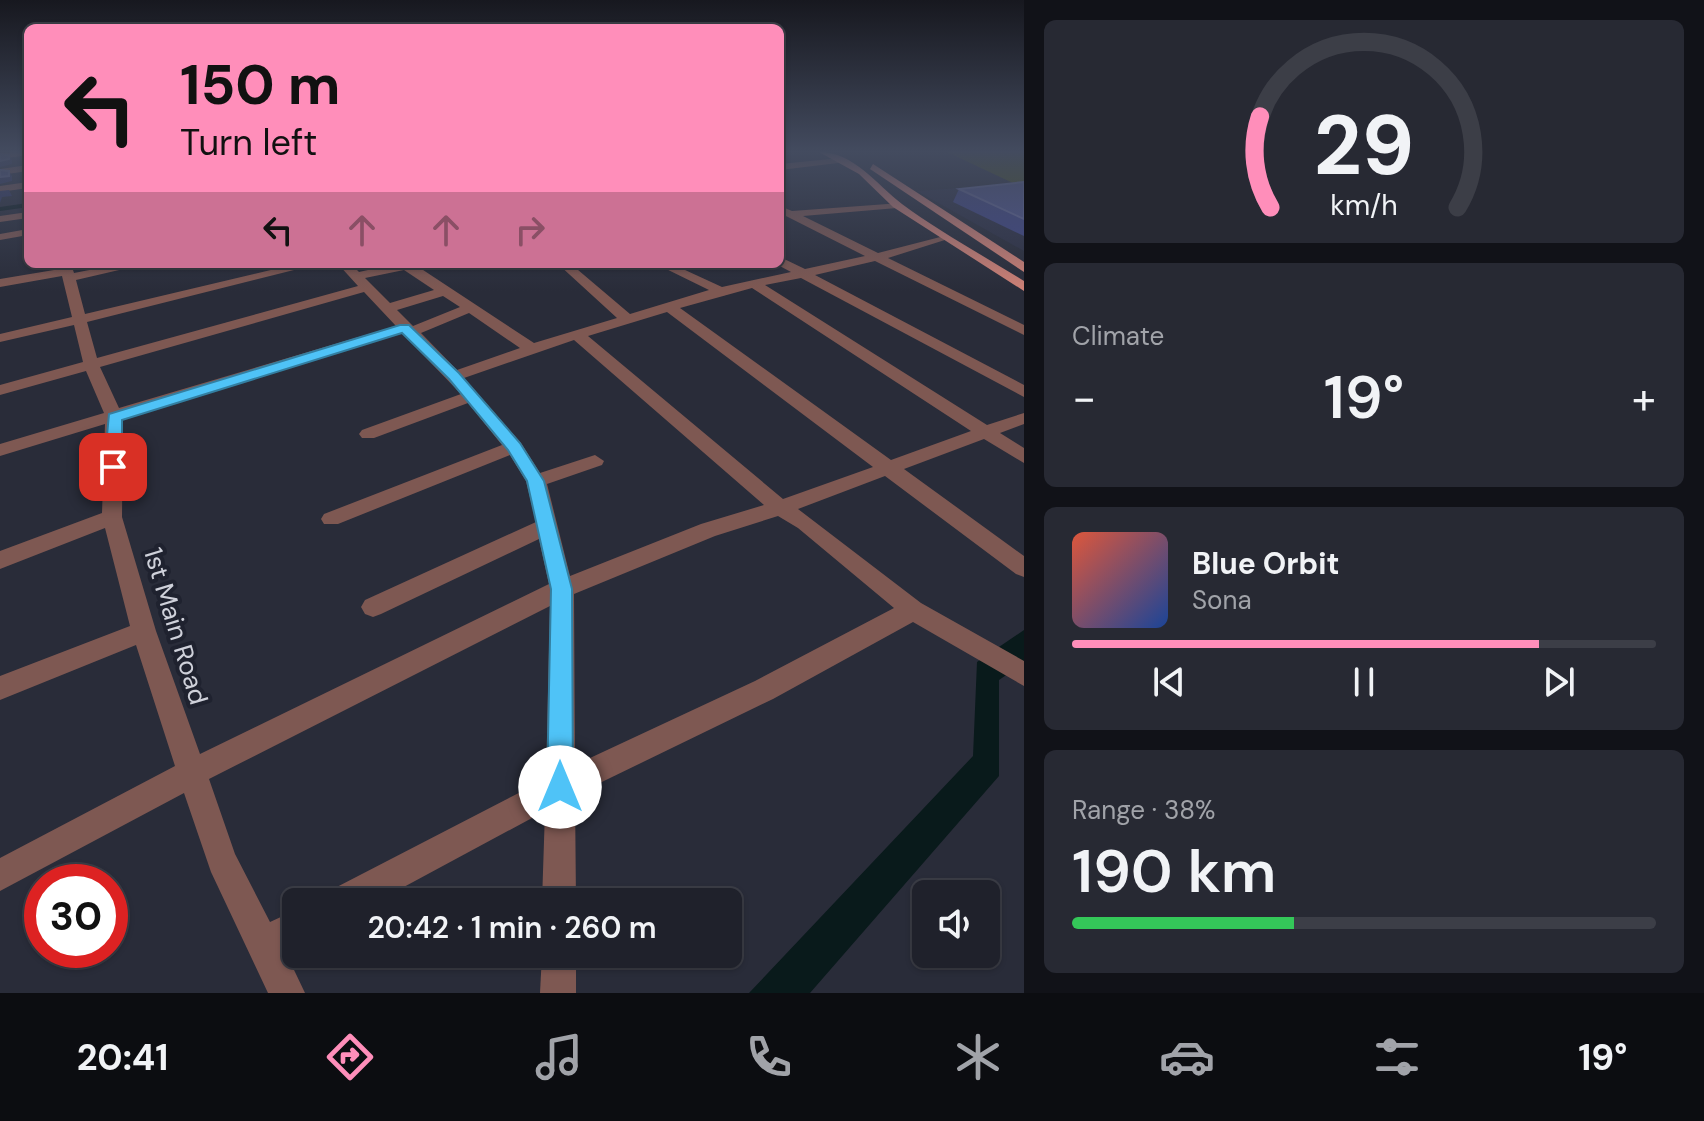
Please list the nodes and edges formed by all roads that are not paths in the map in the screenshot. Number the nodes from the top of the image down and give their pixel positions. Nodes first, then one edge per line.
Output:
1 (890, 198) edge
2 (920, 198) edge
3 (897, 205) junction
4 (784, 213) edge
5 (24, 216) edge
6 (0, 219) edge
7 (24, 233) edge
8 (0, 237) edge
9 (944, 237) junction
10 (879, 257) junction
11 (784, 263) edge
12 (98, 268) edge
13 (296, 268) edge
14 (394, 268) edge
15 (413, 268) edge
16 (569, 268) edge
17 (671, 268) edge
18 (1024, 268) edge
19 (67, 271) edge
20 (804, 272) junction
21 (355, 276) edge
22 (0, 283) edge
23 (754, 284) junction
24 (1024, 287) edge
25 (721, 291) junction
26 (441, 292) junction
27 (470, 308) junction
28 (670, 308) junction
29 (386, 309) junction
30 (79, 321) junction
31 (629, 321) junction
32 (407, 330) junction
33 (1024, 331) edge
34 (576, 334) junction
35 (0, 338) edge
36 (529, 347) junction
37 (92, 367) junction
38 (454, 376) junction
39 (0, 390) edge
40 (1024, 392) edge
41 (469, 397) junction
42 (114, 417) junction
43 (1024, 418) edge
44 (983, 431) junction
45 (368, 434) dead end
46 (514, 447) junction
47 (0, 450) edge
48 (1024, 457) edge
49 (595, 461) dead end
50 (887, 468) junction
51 (536, 481) junction
52 (780, 508) junction
53 (112, 517) junction
54 (331, 519) dead end
55 (547, 526) junction
56 (0, 560) edge
57 (1024, 568) edge
58 (562, 589) junction
59 (373, 607) dead end
60 (913, 610) junction
61 (144, 631) junction
62 (1024, 674) edge
63 (0, 688) edge
64 (191, 773) junction
65 (560, 787) junction
66 (0, 875) edge
67 (369, 888) edge
68 (559, 888) edge
69 (282, 934) edge
70 (264, 944) junction
71 (559, 968) edge
72 (287, 993) edge
73 (558, 993) edge

1 - 3 main road
2 - 18 main road
3 - 4 street
3 - 9 main road
4 - 10 street
5 - 6 street
7 - 8 street
9 - 10 street
9 - 24 main road
10 - 20 street
10 - 33 street
11 - 20 street
12 - 19 street
13 - 30 street
14 - 21 street
15 - 26 street
16 - 31 street
17 - 25 street
19 - 22 street
19 - 30 street, 1st Main Road
20 - 23 street
20 - 40 street
21 - 29 street
21 - 37 street
23 - 25 street
23 - 44 street
25 - 28 street
26 - 27 street
26 - 29 street
27 - 32 street
27 - 36 street
28 - 31 street
28 - 50 street
29 - 32 street
30 - 35 street
30 - 37 street, 1st Main Road
31 - 34 street
32 - 38 street
32 - 42 street
34 - 36 street
34 - 52 street
36 - 38 street
37 - 39 street
37 - 42 street, 1st Main Road
38 - 41 street
41 - 45 street
41 - 46 street
42 - 47 street
42 - 53 street, 1st Main Road
43 - 44 street
44 - 48 street
44 - 50 street
46 - 51 street
46 - 54 street
49 - 51 street
50 - 52 street
50 - 57 street
51 - 55 street
52 - 58 street
52 - 60 street
53 - 56 street
53 - 61 street, 1st Main Road
55 - 58 street
55 - 59 street
58 - 64 street
58 - 65 street
60 - 62 street
60 - 65 street
61 - 63 street
61 - 64 street, 1st Main Road
64 - 66 street
64 - 70 street, 1st Main Road
65 - 67 street
65 - 68 street
69 - 70 street
70 - 72 street, 1st Main Road
71 - 73 street

